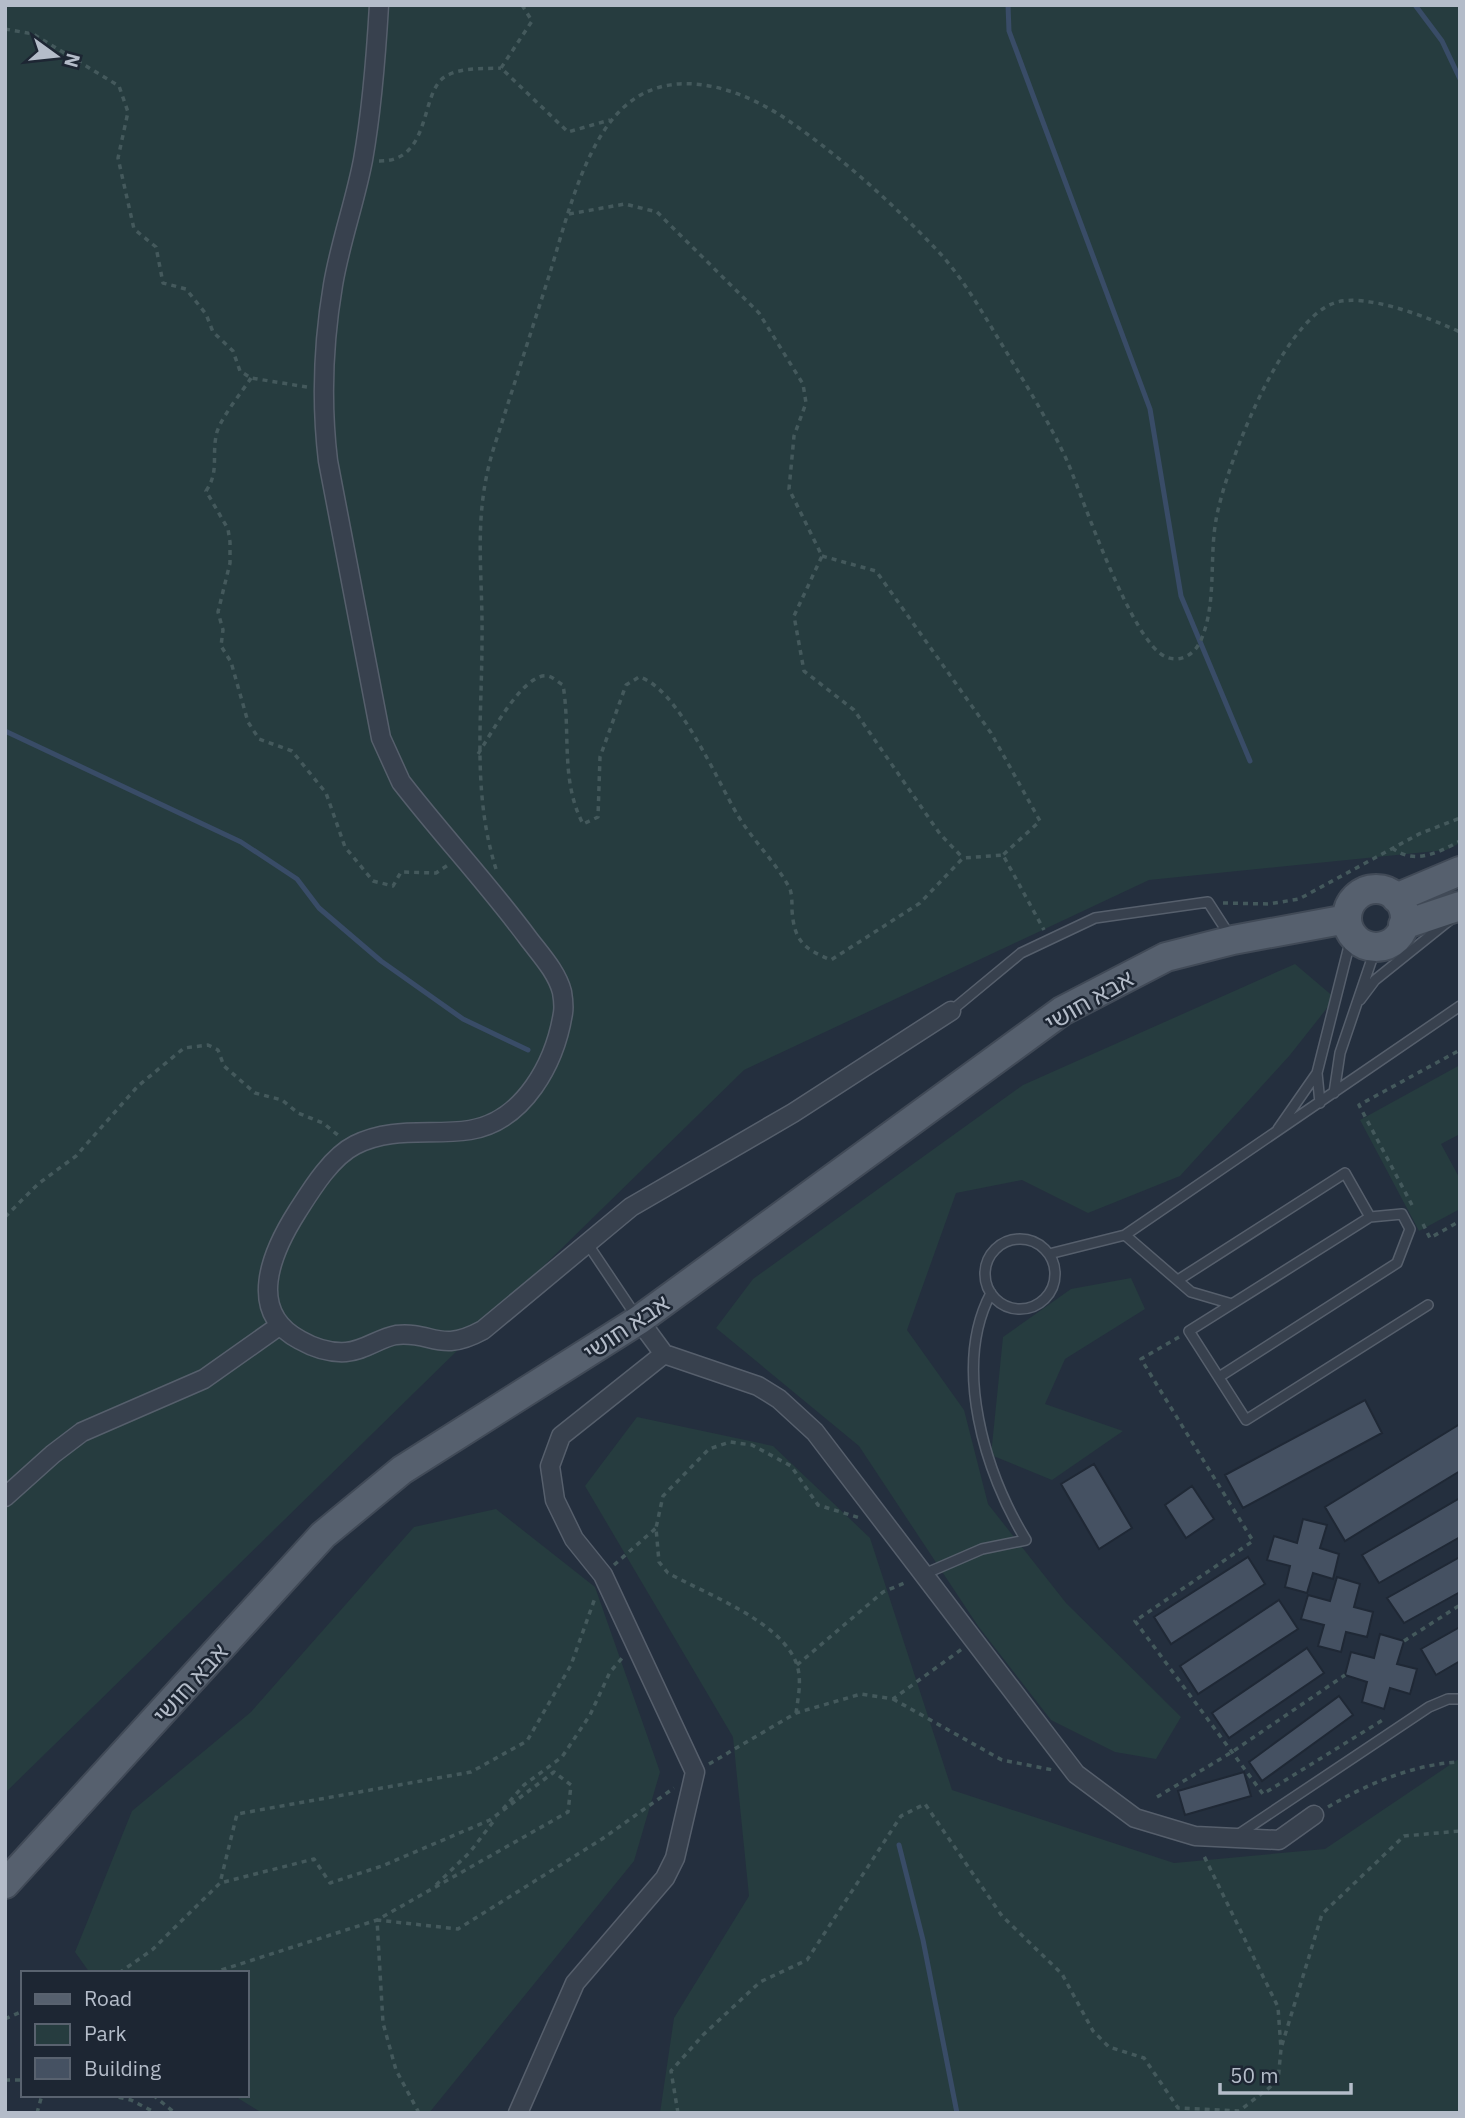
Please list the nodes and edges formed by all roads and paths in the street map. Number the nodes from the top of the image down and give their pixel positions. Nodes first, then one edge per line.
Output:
1 (379, 5) edge
2 (522, 5) edge
3 (5, 29) edge
4 (501, 68) junction
5 (612, 120) junction
6 (363, 160) junction
7 (569, 214) junction
8 (1460, 332) edge
9 (251, 378) junction
10 (323, 389) junction
11 (822, 556) junction
12 (477, 755) junction
13 (1460, 818) edge
14 (1460, 841) edge
15 (1392, 848) junction
16 (1003, 855) junction
17 (462, 856) junction
18 (963, 858) junction
19 (1460, 871) edge
20 (1396, 898) junction
21 (1208, 902) junction
22 (505, 908) junction
23 (1460, 908) edge
24 (1404, 925) junction
25 (1358, 934) junction
26 (1050, 939) junction
27 (1233, 940) junction
28 (1460, 1006) edge
29 (1355, 1007) junction
30 (951, 1010) joint
31 (1460, 1049) edge
32 (1317, 1073) junction
33 (1334, 1093) junction
34 (1320, 1104) junction
35 (1274, 1135) junction
36 (352, 1146) junction
37 (5, 1217) edge
38 (1370, 1217) junction
39 (1460, 1221) edge
40 (1125, 1235) junction
41 (587, 1243) junction
42 (1049, 1254) junction
43 (1178, 1280) junction
44 (990, 1293) junction
45 (1232, 1304) junction
46 (1428, 1305) dead end
47 (639, 1320) junction
48 (279, 1326) junction
49 (1189, 1331) junction
50 (664, 1354) junction
51 (1219, 1377) junction
52 (5, 1497) edge
53 (877, 1514) junction
54 (656, 1528) junction
55 (603, 1575) junction
56 (922, 1575) junction
57 (1460, 1605) edge
58 (1404, 1640) dead end
59 (972, 1642) junction
60 (639, 1653) junction
61 (797, 1665) junction
62 (1345, 1675) dead end
63 (893, 1699) junction
64 (1460, 1699) edge
65 (796, 1713) junction
66 (1394, 1713) dead end
67 (1232, 1752) junction
68 (1460, 1762) edge
69 (695, 1773) junction
70 (1076, 1774) junction
71 (1157, 1797) dead end
72 (499, 1814) junction
73 (1314, 1815) joint
74 (1460, 1831) edge
75 (1195, 1836) junction
76 (1234, 1838) junction
77 (220, 1882) junction
78 (5, 1884) edge
79 (433, 1888) junction
80 (377, 1920) junction
81 (122, 1971) edge
82 (218, 1971) edge
83 (21, 2012) edge
84 (5, 2020) edge
85 (1281, 2049) junction
86 (118, 2097) edge
87 (155, 2097) edge
88 (156, 2113) edge
89 (175, 2113) edge
90 (419, 2113) edge
91 (518, 2113) edge
92 (678, 2113) edge

1 - 6 street
2 - 4 path
3 - 9 path
4 - 5 path
4 - 6 path
5 - 7 path
5 - 8 path
6 - 10 street
7 - 11 path
7 - 12 path
9 - 10 path
9 - 17 path
10 - 17 street
11 - 16 path
11 - 18 path
12 - 18 path
12 - 22 path
13 - 15 path
14 - 15 path
15 - 21 path
16 - 18 path
16 - 26 path
17 - 22 street
19 - 20 main road
20 - 24 main road
20 - 25 main road
21 - 26 lane
21 - 27 lane
22 - 36 street
23 - 24 main road, אבא חושי
23 - 29 lane
24 - 25 main road, אבא חושי
25 - 27 main road, אבא חושי
25 - 29 lane
25 - 32 lane
26 - 30 lane
27 - 47 main road, אבא חושי
28 - 33 lane
29 - 33 lane
30 - 41 street
31 - 39 path
32 - 34 lane
32 - 35 lane
33 - 34 lane
34 - 35 lane
35 - 40 lane
36 - 37 path
36 - 48 street
38 - 43 lane
38 - 45 lane
38 - 51 lane
40 - 42 lane
40 - 43 lane
41 - 47 lane
41 - 48 street
42 - 44 lane
42 - 44 lane
43 - 45 lane
44 - 56 lane
45 - 49 lane
46 - 51 lane
47 - 50 street
47 - 78 main road, אבא חושי
48 - 52 street
49 - 51 lane
49 - 67 path
50 - 53 street
50 - 55 street
53 - 54 path
53 - 56 street
54 - 55 path
54 - 61 path
55 - 60 street
55 - 77 path
56 - 59 street
56 - 61 path
57 - 58 path
59 - 63 path
59 - 70 street
60 - 69 street
60 - 72 path
61 - 65 path
62 - 67 path
63 - 65 path
63 - 70 path
64 - 76 lane
65 - 69 path
66 - 67 path
67 - 71 path
68 - 73 path
69 - 80 path
69 - 91 street
70 - 75 street
72 - 77 path
72 - 79 path
72 - 79 path
73 - 76 street
74 - 85 path
75 - 76 street
75 - 85 path
77 - 81 path
79 - 80 path
80 - 82 path
80 - 90 path
83 - 84 path
85 - 92 path
86 - 88 path
87 - 89 path

